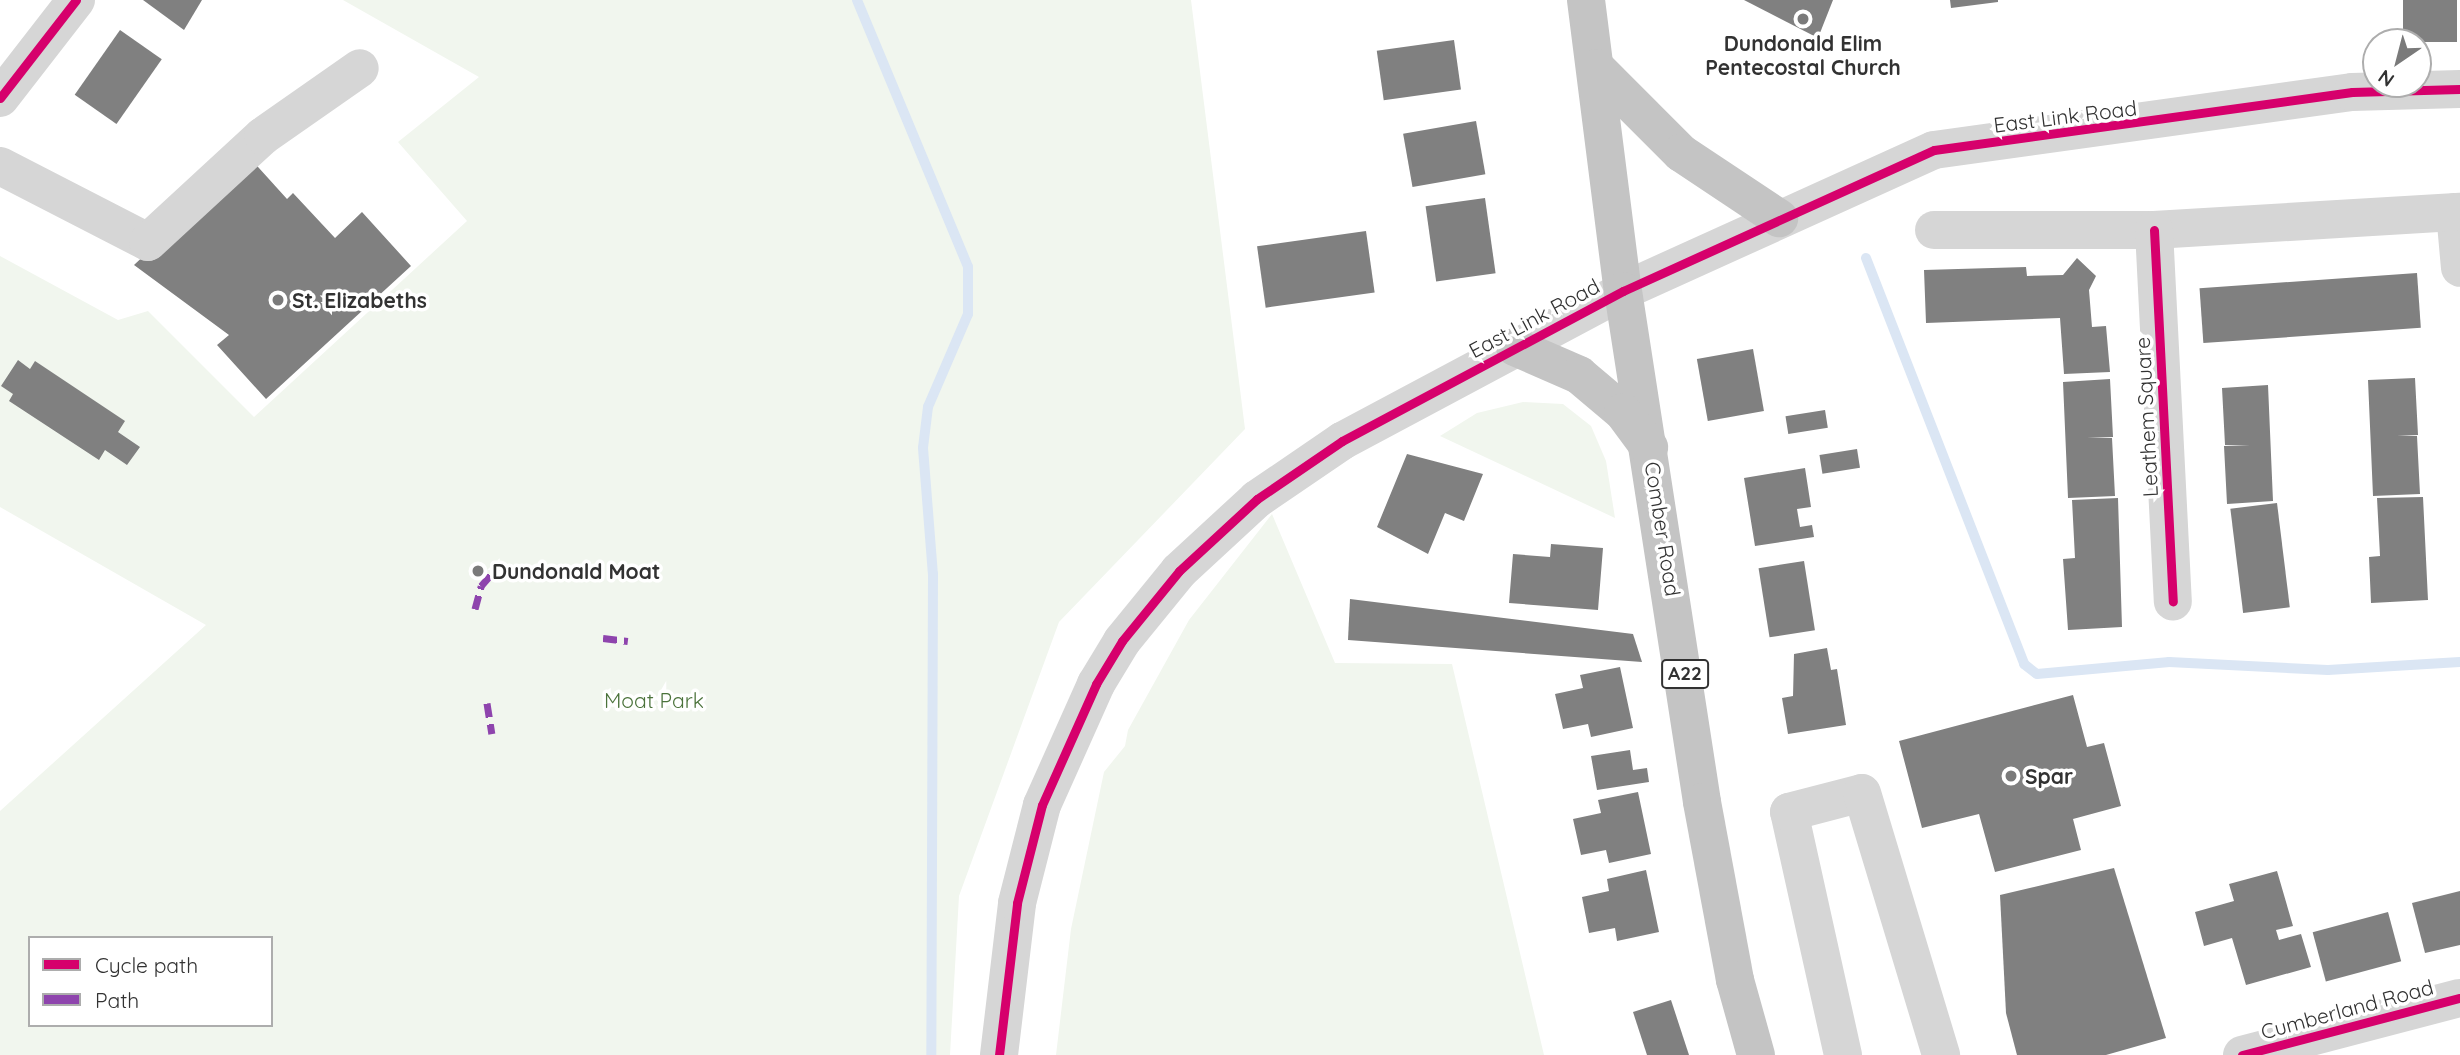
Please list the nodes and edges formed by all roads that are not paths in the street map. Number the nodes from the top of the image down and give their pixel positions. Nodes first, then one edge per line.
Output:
1 (76, 0) edge
2 (1586, 0) edge
3 (360, 68) dead end
4 (1596, 68) junction
5 (2460, 89) edge
6 (0, 98) edge
7 (0, 166) edge
8 (2458, 212) edge
9 (1779, 218) junction
10 (1934, 230) dead end
11 (2154, 230) junction
12 (2460, 268) edge
13 (1623, 290) junction
14 (1515, 347) junction
15 (1650, 449) junction
16 (2172, 602) dead end
17 (2460, 998) edge
18 (1937, 1054) edge
19 (999, 1055) edge
20 (1756, 1055) edge
21 (1843, 1055) edge
22 (2242, 1055) edge

1 - 6 street
2 - 4 highway, Comber Road / A22
3 - 7 street
4 - 9 highway
4 - 13 highway, Comber Road / A22
5 - 9 street, East Link Road
8 - 11 street
8 - 12 street
9 - 13 street, East Link Road
10 - 11 street
11 - 16 street, Leathem Square
13 - 14 street, East Link Road
13 - 15 highway, Comber Road / A22
14 - 15 highway, A22
14 - 19 street, East Link Road
15 - 20 highway, Comber Road / A22
17 - 22 street, Cumberland Road
18 - 21 street

